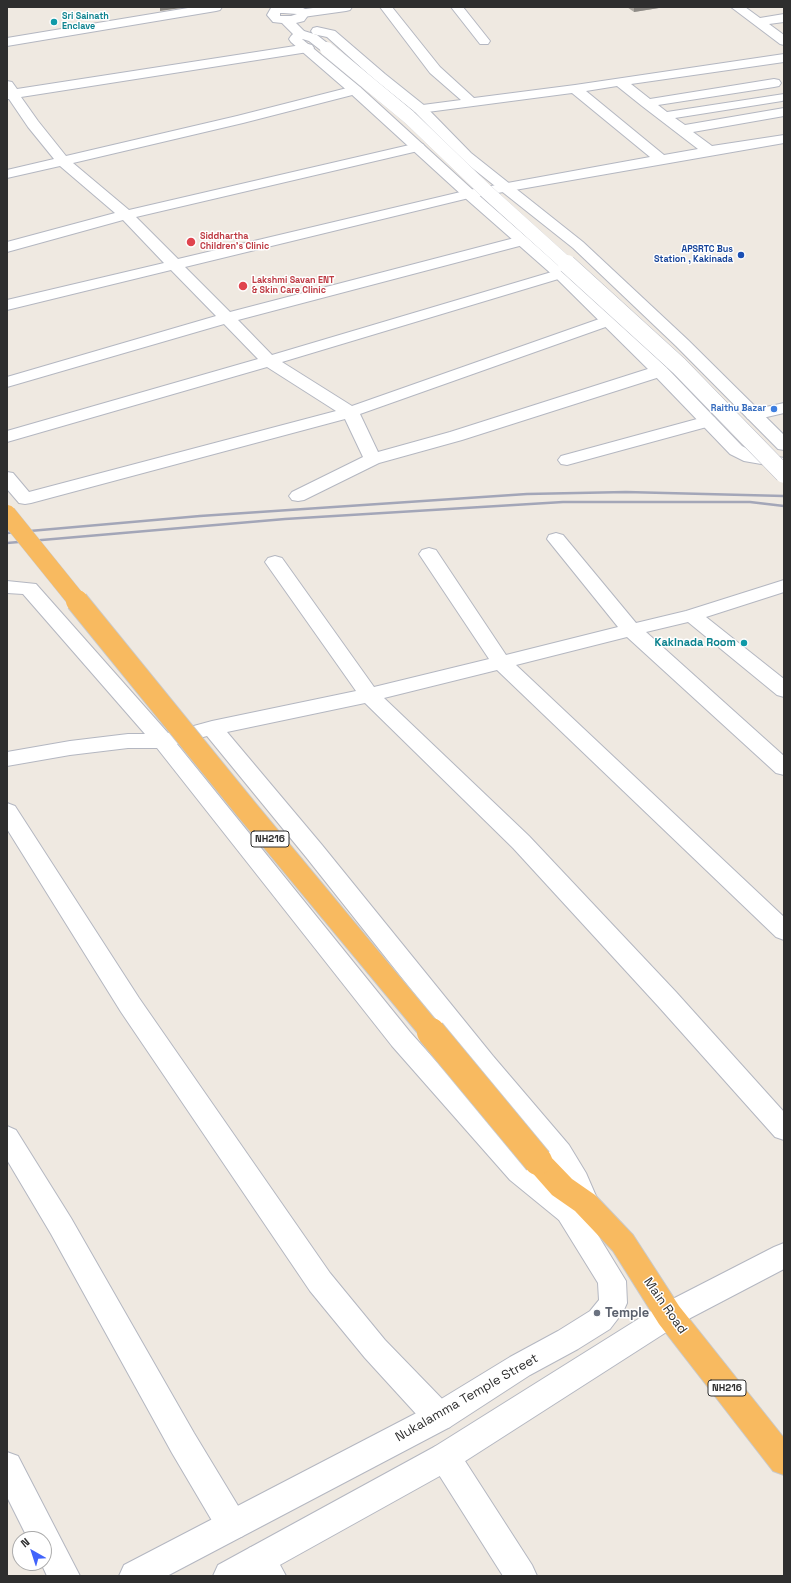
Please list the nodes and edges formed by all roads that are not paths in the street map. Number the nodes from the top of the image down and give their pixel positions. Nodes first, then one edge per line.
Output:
1 (216, 7) edge
2 (346, 7) edge
3 (386, 7) edge
4 (457, 7) edge
5 (737, 7) edge
6 (277, 8) edge
7 (302, 11) edge
8 (784, 18) edge
9 (286, 20) junction
10 (758, 22) junction
11 (313, 39) junction
12 (484, 41) dead end
13 (7, 42) edge
14 (784, 42) edge
15 (784, 58) edge
16 (620, 82) junction
17 (774, 83) dead end
18 (575, 89) junction
19 (356, 90) junction
20 (9, 91) edge
21 (782, 97) dead end
22 (471, 102) junction
23 (647, 103) junction
24 (420, 109) junction
25 (784, 112) edge
26 (664, 116) junction
27 (682, 130) junction
28 (784, 139) edge
29 (418, 147) junction
30 (709, 151) junction
31 (660, 159) junction
32 (63, 161) junction
33 (7, 174) edge
34 (506, 188) junction
35 (469, 194) junction
36 (126, 215) junction
37 (522, 241) junction
38 (7, 247) edge
39 (175, 265) junction
40 (560, 274) junction
41 (7, 305) edge
42 (228, 318) junction
43 (608, 321) junction
44 (269, 361) junction
45 (660, 371) junction
46 (7, 382) edge
47 (784, 408) edge
48 (350, 412) junction
49 (754, 415) junction
50 (708, 421) junction
51 (7, 437) edge
52 (784, 445) edge
53 (374, 460) junction
54 (567, 460) dead end
55 (784, 463) edge
56 (784, 474) edge
57 (7, 477) edge
58 (298, 496) dead end
59 (7, 514) edge
60 (556, 539) dead end
61 (428, 554) dead end
62 (275, 562) dead end
63 (784, 586) edge
64 (7, 587) edge
65 (692, 615) junction
66 (631, 630) junction
67 (501, 662) junction
68 (784, 690) edge
69 (369, 695) junction
70 (212, 728) junction
71 (163, 741) junction
72 (7, 759) edge
73 (784, 768) edge
74 (7, 811) edge
75 (784, 931) edge
76 (784, 1130) edge
77 (7, 1137) edge
78 (572, 1201) junction
79 (784, 1255) edge
80 (669, 1315) junction
81 (439, 1417) junction
82 (445, 1457) junction
83 (784, 1461) edge
84 (7, 1466) edge
85 (232, 1525) junction
86 (265, 1568) edge
87 (64, 1576) edge
88 (135, 1576) edge
89 (229, 1576) edge
90 (522, 1576) edge

1 - 13 street
2 - 7 street
3 - 22 street
4 - 12 street
5 - 10 street
6 - 7 street
6 - 9 street
7 - 9 street
7 - 11 street
8 - 10 street
9 - 11 street
10 - 14 street
11 - 19 street
11 - 20 street
11 - 24 street
11 - 56 street, bridge
15 - 16 street
16 - 18 street
16 - 23 street
17 - 23 street
18 - 22 street
18 - 31 street
19 - 29 street
19 - 32 street
20 - 32 street
21 - 26 street
22 - 24 street
23 - 26 street
24 - 34 street
25 - 27 street
26 - 27 street
27 - 30 street
28 - 30 street
29 - 35 street
29 - 36 street
30 - 31 street
31 - 34 street
32 - 33 street
32 - 36 street
34 - 35 street
34 - 49 street
35 - 37 street
35 - 39 street
36 - 38 street
36 - 39 street
37 - 40 street
37 - 42 street
39 - 41 street
39 - 42 street
40 - 43 street
40 - 44 street
42 - 44 street
42 - 46 street
43 - 45 street
43 - 48 street
44 - 48 street
44 - 51 street
45 - 50 street
45 - 53 street
47 - 49 street
48 - 53 street
48 - 57 street
49 - 52 street
50 - 54 street
50 - 55 street
53 - 58 street
59 - 78 highway, Main Road / NH216, bridge
60 - 66 street
61 - 67 street
62 - 69 street
63 - 65 street
64 - 71 street
65 - 66 street
65 - 68 street
66 - 67 street
66 - 73 street
67 - 69 street
67 - 75 street
69 - 70 street
69 - 76 street
70 - 71 street
70 - 78 street
71 - 72 street
71 - 78 street
74 - 81 street
77 - 85 street
78 - 80 highway, Main Road / NH216
78 - 81 street, Nukalamma Temple Street
79 - 80 street
80 - 82 street
80 - 83 highway, Main Road / NH216
81 - 85 street, Nukalamma Temple Street
82 - 86 street
82 - 90 street
84 - 87 street
85 - 88 street, Nukalamma Temple Street
86 - 89 street

